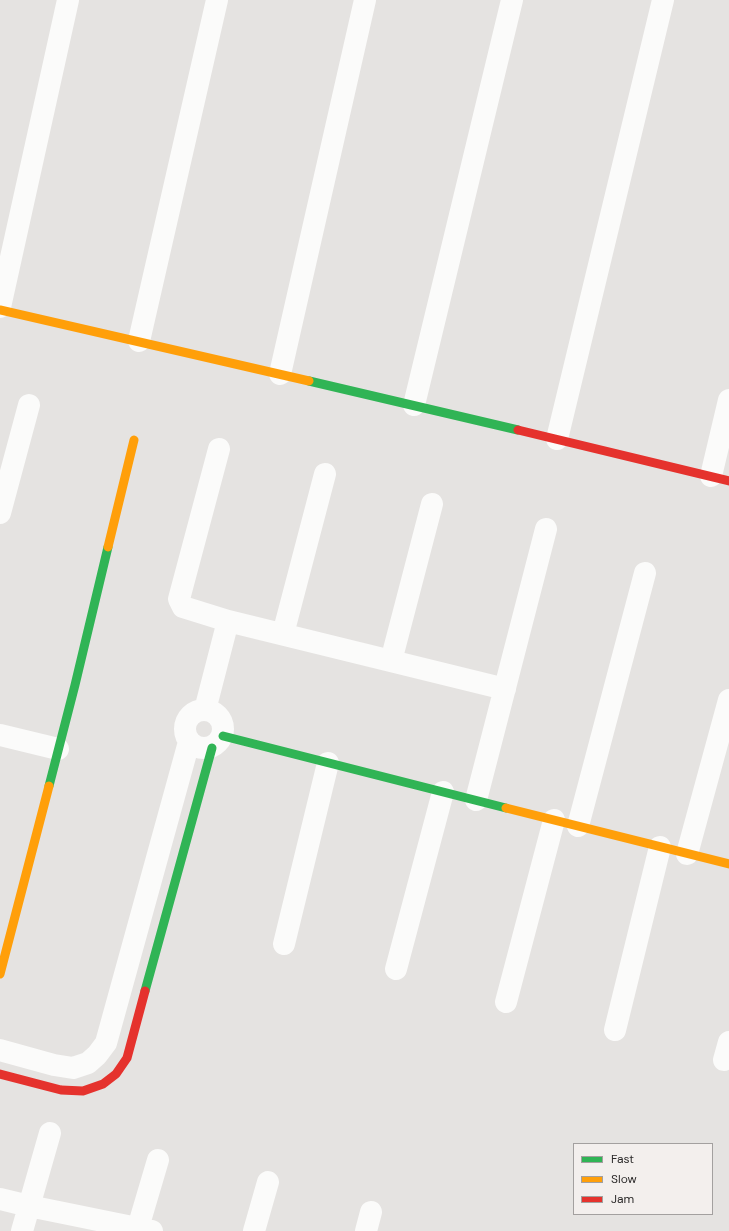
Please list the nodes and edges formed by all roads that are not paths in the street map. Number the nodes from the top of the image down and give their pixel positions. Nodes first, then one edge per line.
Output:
1 (68, 0) edge
2 (217, 0) edge
3 (365, 0) edge
4 (512, 0) edge
5 (662, 0) edge
6 (0, 307) edge
7 (0, 310) edge
8 (139, 341) junction
9 (280, 374) junction
10 (729, 400) edge
11 (29, 405) dead end
12 (414, 405) junction
13 (557, 439) junction
14 (134, 440) dead end
15 (219, 449) dead end
16 (325, 474) dead end
17 (720, 478) edge
18 (432, 504) dead end
19 (0, 513) edge
20 (546, 529) dead end
21 (644, 573) dead end
22 (228, 621) junction
23 (283, 634) junction
24 (391, 661) junction
25 (505, 689) junction
26 (729, 700) edge
27 (205, 710) junction
28 (0, 734) edge
29 (189, 742) junction
30 (217, 742) junction
31 (58, 749) junction
32 (328, 763) junction
33 (443, 792) junction
34 (476, 800) junction
35 (554, 820) junction
36 (578, 826) junction
37 (660, 847) junction
38 (687, 854) junction
39 (729, 864) edge
40 (284, 944) dead end
41 (396, 970) dead end
42 (0, 974) edge
43 (124, 976) junction
44 (148, 983) junction
45 (506, 1002) dead end
46 (615, 1030) dead end
47 (0, 1050) edge
48 (0, 1074) edge
49 (50, 1133) dead end
50 (158, 1160) dead end
51 (268, 1182) dead end
52 (0, 1199) edge
53 (29, 1206) junction
54 (142, 1230) edge
55 (22, 1231) edge
56 (254, 1231) edge

1 - 6 street
2 - 8 street
3 - 9 street
4 - 12 street
5 - 13 street
7 - 8 street
8 - 9 street
9 - 12 street
10 - 17 street
11 - 19 street
12 - 13 street
13 - 17 street
14 - 31 street
15 - 22 street
16 - 23 street
18 - 24 street
20 - 25 street
21 - 36 street
22 - 23 street
22 - 27 street
23 - 24 street
24 - 25 street
25 - 34 street
26 - 38 street
27 - 29 street
27 - 30 street
28 - 31 street
29 - 30 street
29 - 43 street
30 - 32 street
30 - 44 street
31 - 42 street
32 - 33 street
32 - 40 street
33 - 34 street
33 - 41 street
34 - 35 street
35 - 36 street
35 - 45 street
36 - 37 street
37 - 38 street
37 - 46 street
38 - 39 street
43 - 44 street
43 - 47 street
44 - 48 street
49 - 53 street
50 - 54 street
51 - 56 street
52 - 53 street
53 - 54 street
53 - 55 street

